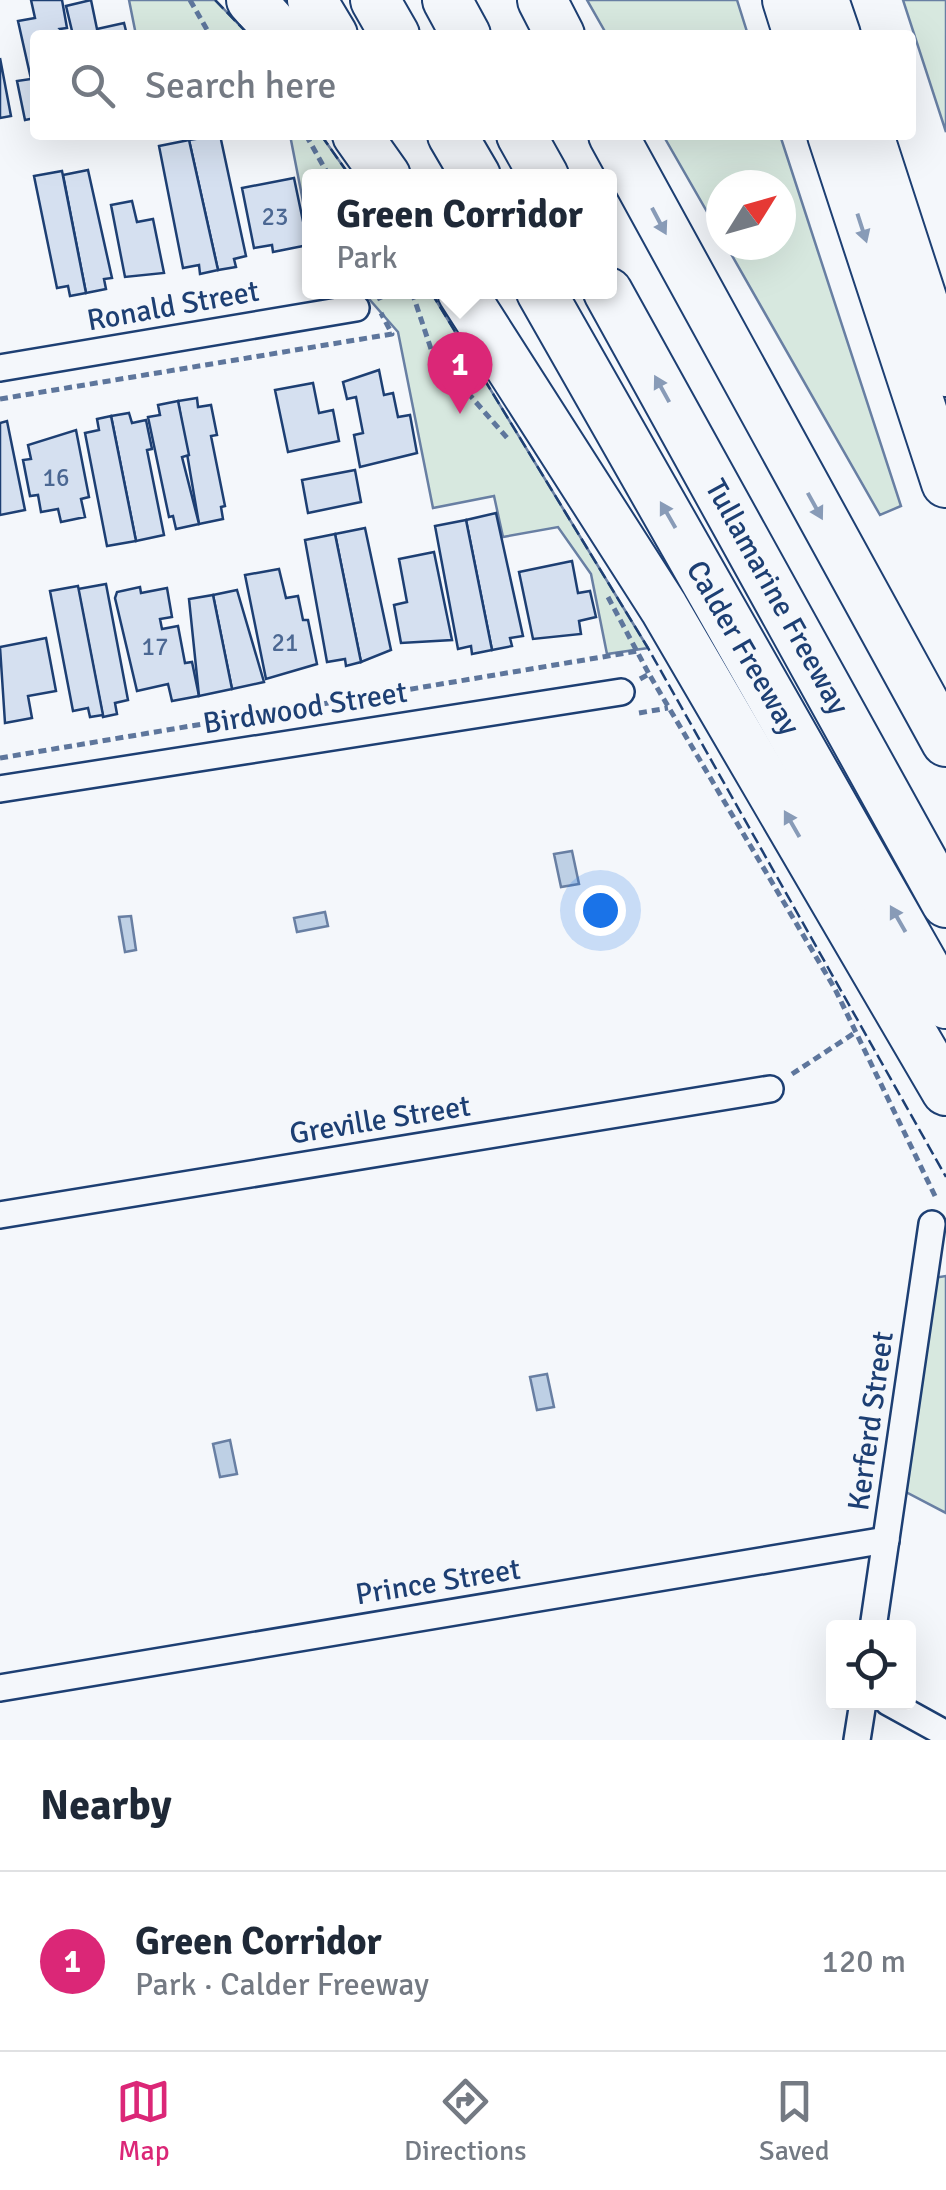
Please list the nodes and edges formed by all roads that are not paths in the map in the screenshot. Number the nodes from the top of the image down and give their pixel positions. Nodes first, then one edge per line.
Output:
1 (252, 0) edge
2 (312, 0) edge
3 (375, 0) edge
4 (446, 0) edge
5 (542, 0) edge
6 (787, 0) edge
7 (824, 0) edge
8 (858, 0) edge
9 (278, 30) edge
10 (331, 30) edge
11 (392, 30) edge
12 (463, 30) edge
13 (557, 30) edge
14 (796, 30) edge
15 (834, 30) edge
16 (868, 30) edge
17 (361, 140) edge
18 (395, 140) edge
19 (455, 140) edge
20 (524, 140) edge
21 (616, 140) edge
22 (834, 140) edge
23 (871, 140) edge
24 (905, 140) edge
25 (381, 169) edge
26 (412, 169) edge
27 (472, 169) edge
28 (540, 169) edge
29 (946, 263) edge
30 (467, 299) edge
31 (484, 299) edge
32 (545, 299) edge
33 (612, 299) edge
34 (356, 308) dead end
35 (0, 368) edge
36 (946, 372) edge
37 (574, 462) junction
38 (946, 484) edge
39 (621, 692) road end
40 (946, 742) edge
41 (0, 789) edge
42 (946, 903) edge
43 (946, 1004) edge
44 (770, 1088) road end
45 (946, 1090) edge
46 (0, 1215) edge
47 (932, 1224) road end
48 (886, 1540) junction
49 (875, 1620) edge
50 (0, 1688) edge
51 (861, 1710) edge
52 (902, 1710) edge
53 (946, 1734) edge
54 (857, 1740) edge

1 - 9 highway
2 - 10 highway
3 - 11 highway
4 - 12 highway
5 - 13 highway
6 - 14 highway
7 - 15 highway
8 - 16 highway
17 - 25 highway
18 - 26 highway
19 - 27 highway
20 - 28 highway
21 -> 40 highway
22 -> 38 highway
23 - 36 highway
24 - 29 highway
30 - 37 highway
31 - 37 highway
43 -> 32 highway, Calder Freeway
42 -> 33 highway, Tullamarine Freeway
34 - 35 street, Ronald Street
45 -> 37 highway
39 - 41 street, Birdwood Street
44 - 46 street, Greville Street
47 - 48 street, Kerferd Street
48 - 49 street, Kerferd Street
48 - 50 street, Prince Street
51 - 54 street
52 - 53 street

